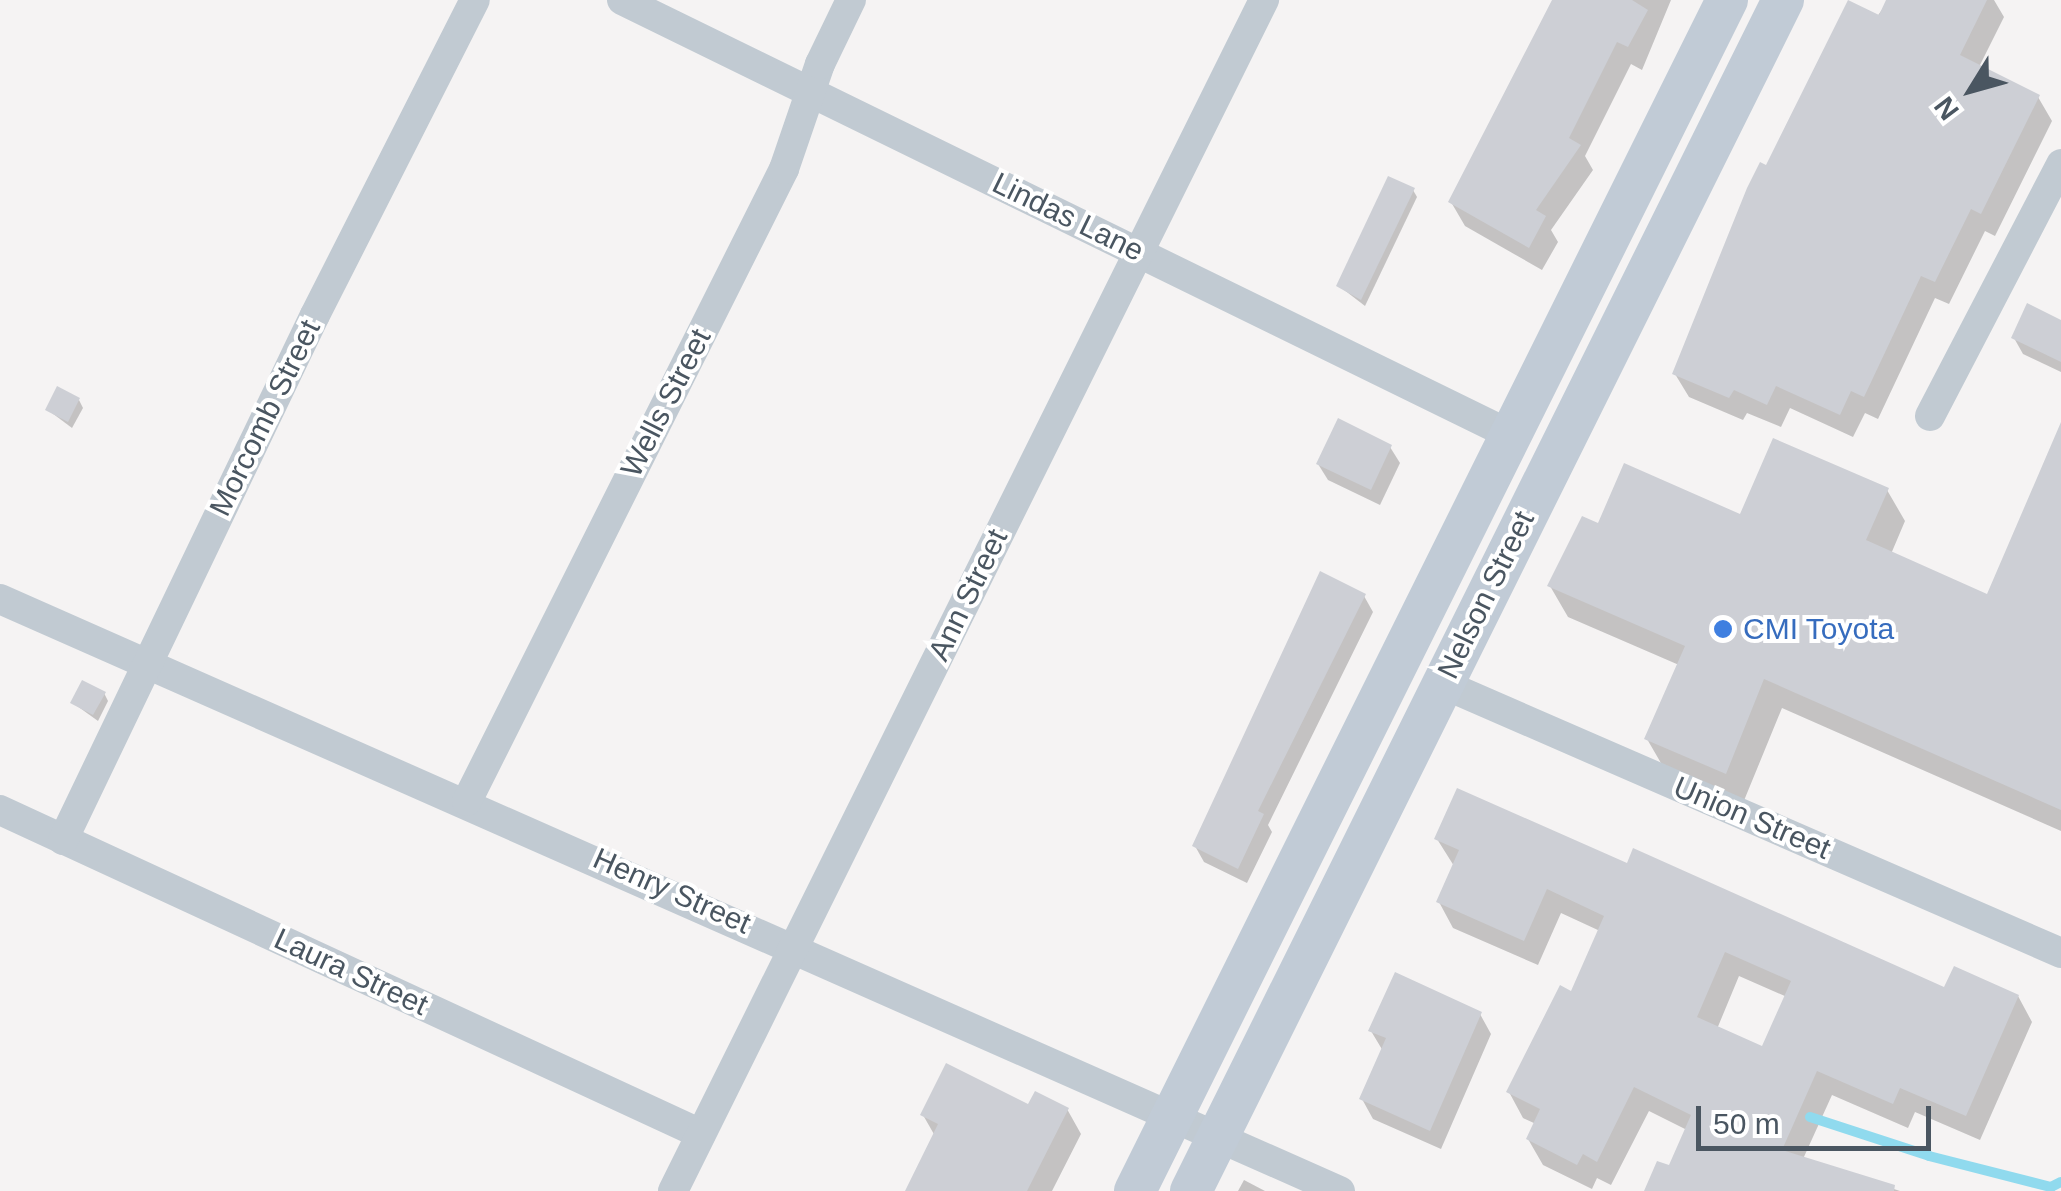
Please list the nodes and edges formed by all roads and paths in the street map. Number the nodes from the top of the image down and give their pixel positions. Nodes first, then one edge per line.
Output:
1 (475, 0) edge
2 (622, 0) edge
3 (851, 0) edge
4 (1264, 0) edge
5 (1727, 0) edge
6 (1784, 0) edge
7 (810, 94) junction
8 (2061, 164) edge
9 (1140, 251) junction
10 (1930, 416) dead end
11 (1513, 436) junction
12 (0, 598) edge
13 (148, 663) junction
14 (1398, 665) junction
15 (1443, 684) junction
16 (466, 801) junction
17 (0, 810) edge
18 (63, 840) junction
19 (794, 946) junction
20 (2061, 952) edge
21 (1172, 1116) junction
22 (701, 1134) junction
23 (1218, 1137) junction
24 (673, 1191) edge
25 (1135, 1191) edge
26 (1191, 1191) edge
27 (1340, 1191) edge

1 - 13 street, Morcomb Street
2 - 7 street, Lindas Lane
3 - 7 street, Wells Street
4 - 9 street, Ann Street
5 - 11 main road, Nelson Street
6 - 15 main road, Nelson Street
7 - 9 street, Lindas Lane
7 - 16 street, Wells Street
8 - 10 street
9 - 11 street, Lindas Lane
9 - 19 street, Ann Street
11 - 14 main road, Nelson Street
12 - 13 street, Henry Street
13 - 16 street, Henry Street
13 - 18 street, Morcomb Street
14 - 15 main road
14 - 21 main road, Nelson Street
15 - 20 street, Union Street
15 - 23 main road, Nelson Street
16 - 19 street, Henry Street
17 - 18 street, Laura Street
18 - 22 street, Laura Street
19 - 21 street, Henry Street
19 - 22 street, Ann Street
21 - 23 street, Henry Street
21 - 25 main road, Nelson Street
22 - 24 street, Ann Street
23 - 26 main road, Nelson Street
23 - 27 street, Henry Street

